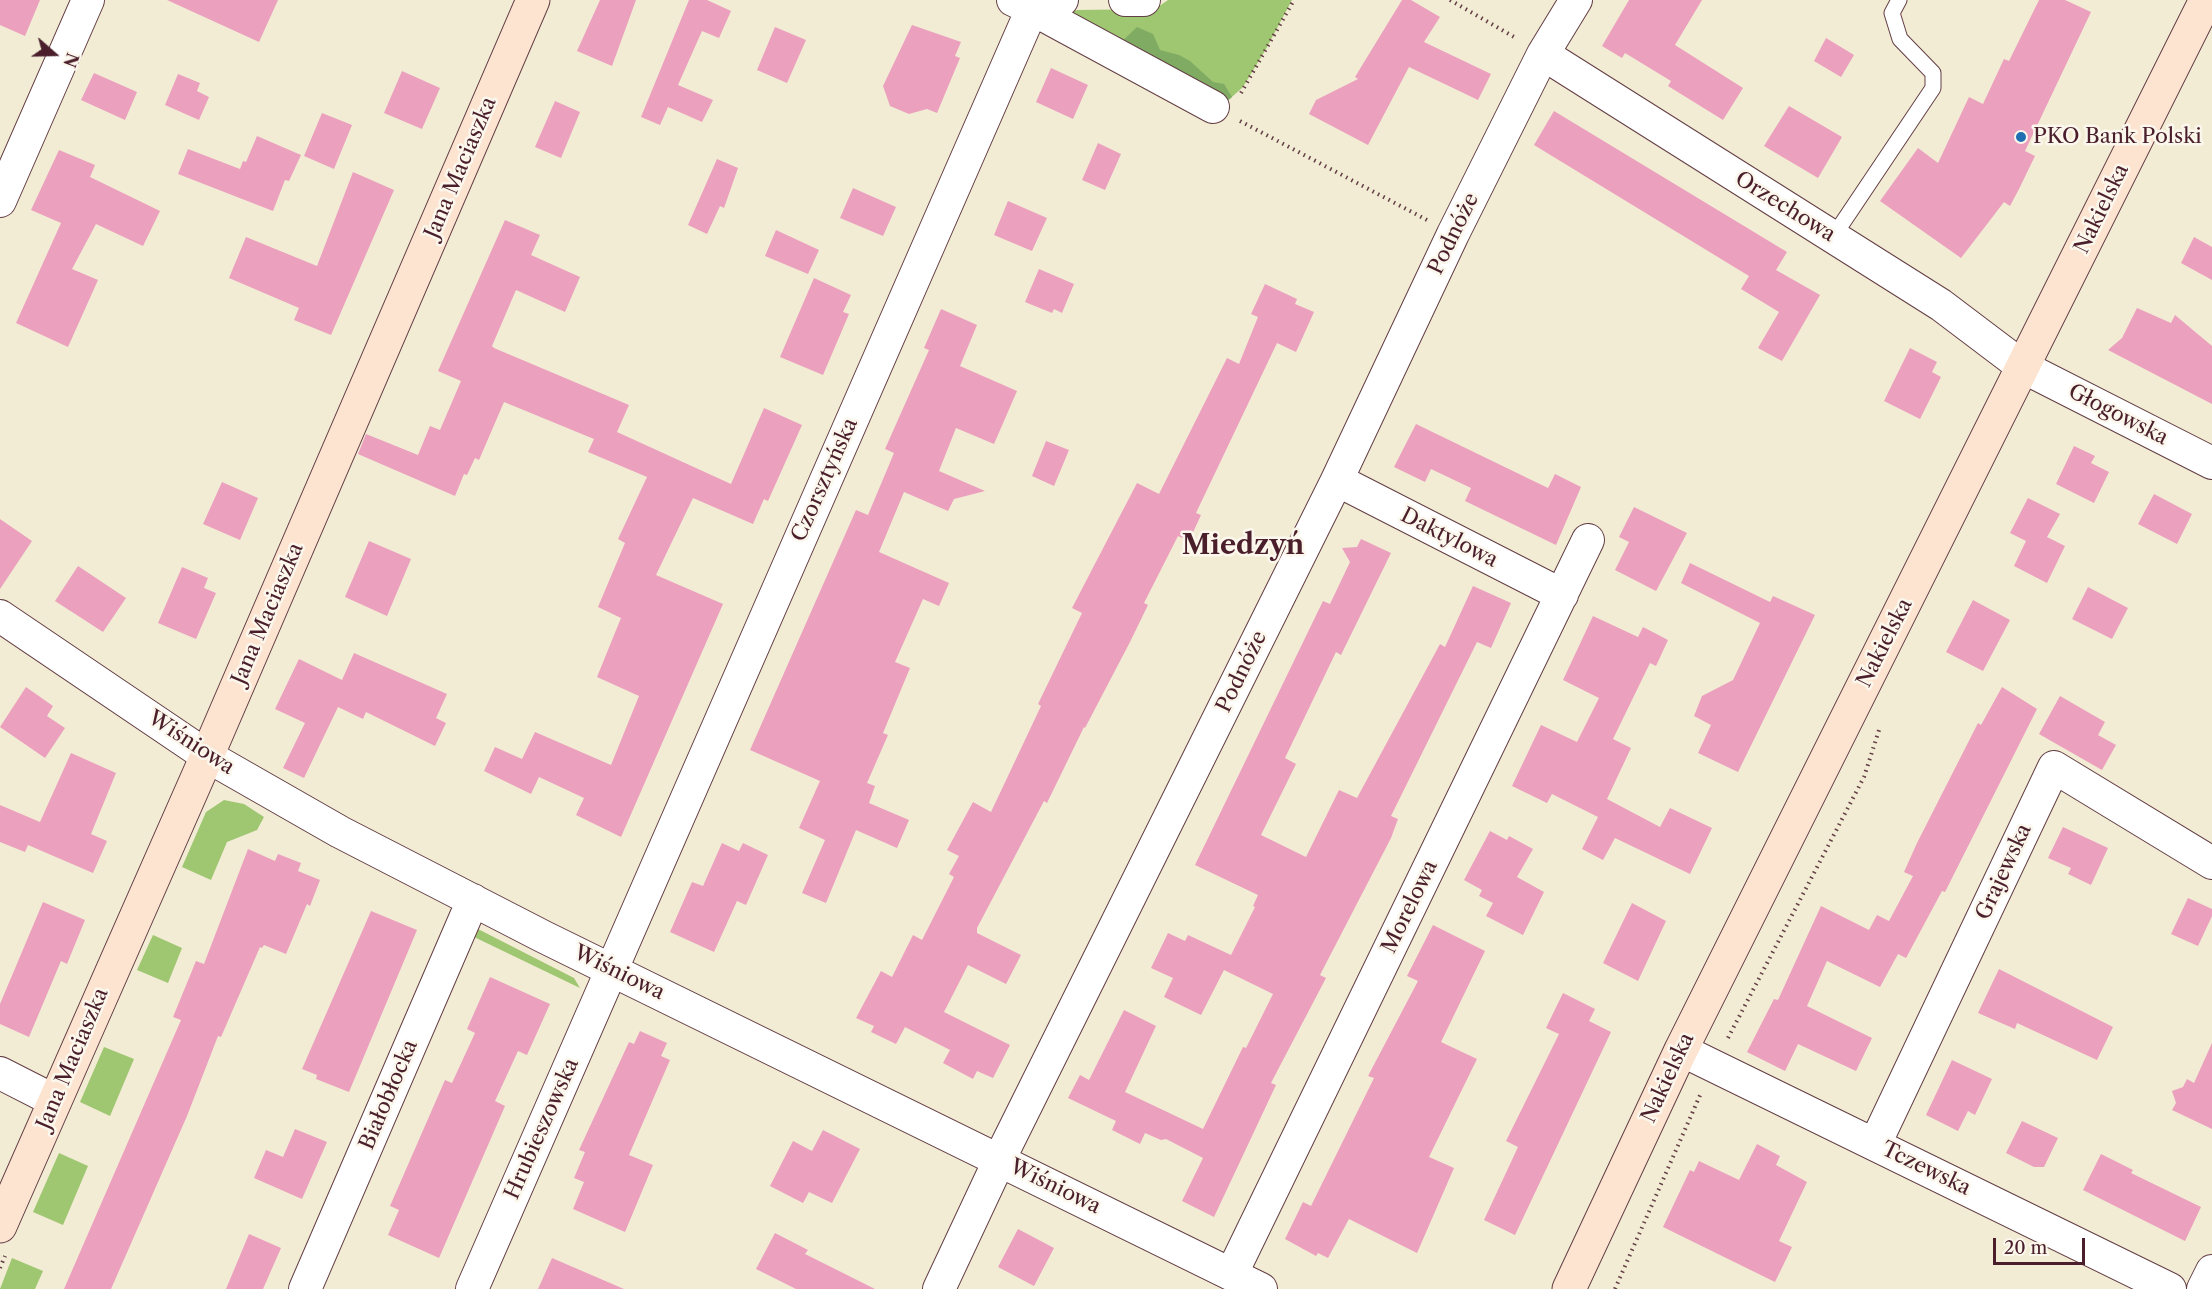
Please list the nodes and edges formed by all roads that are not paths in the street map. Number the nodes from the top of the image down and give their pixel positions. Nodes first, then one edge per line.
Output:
1 (88, 0) edge
2 (533, 0) edge
3 (1062, 0) edge
4 (1125, 0) edge
5 (1144, 0) edge
6 (1576, 0) edge
7 (1899, 0) edge
8 (2206, 0) edge
9 (1022, 5) edge
10 (1543, 54) junction
11 (1220, 111) road end
12 (0, 201) edge
13 (1833, 237) junction
14 (2024, 367) junction
15 (2212, 463) edge
16 (1337, 480) junction
17 (1588, 540) dead end
18 (1562, 595) junction
19 (0, 616) edge
20 (207, 756) junction
21 (2212, 863) edge
22 (473, 900) junction
23 (611, 970) junction
24 (1681, 1050) junction
25 (0, 1073) edge
26 (55, 1101) junction
27 (1875, 1144) junction
28 (999, 1160) junction
29 (5, 1237) edge
30 (2212, 1270) edge
31 (1232, 1273) junction
32 (305, 1289) edge
33 (472, 1289) edge
34 (939, 1289) edge
35 (1261, 1289) edge
36 (1569, 1289) edge
37 (2170, 1289) edge
38 (2203, 1289) edge

1 - 12 street
2 - 20 main road, Jana Maciaszka
3 - 9 street
4 - 5 street
6 - 10 street, Podnóże
7 - 13 lane
8 - 14 main road, Nakielska
9 - 11 street
9 - 23 street, Czorsztyńska
10 - 13 street, Orzechowa
10 - 16 street, Podnóże
13 - 14 street, Orzechowa
14 - 15 street, Głogowska
14 - 24 main road, Nakielska
16 - 18 street, Daktylowa
16 - 28 street, Podnóże
17 - 18 street, Morelowa
18 - 31 street, Morelowa
19 - 20 street, Wiśniowa
20 - 22 street, Wiśniowa
20 - 26 main road, Jana Maciaszka
21 - 27 street, Grajewska
22 - 23 street, Wiśniowa
22 - 32 street, Białobłocka
23 - 28 street, Wiśniowa
23 - 33 street, Hrubieszowska
24 - 27 street, Tczewska
24 - 36 main road, Nakielska
25 - 26 street
26 - 29 main road, Jana Maciaszka
27 - 37 street, Tczewska
28 - 31 street, Wiśniowa
28 - 34 street, Podnóże
30 - 38 street
31 - 35 street, Wiśniowa

